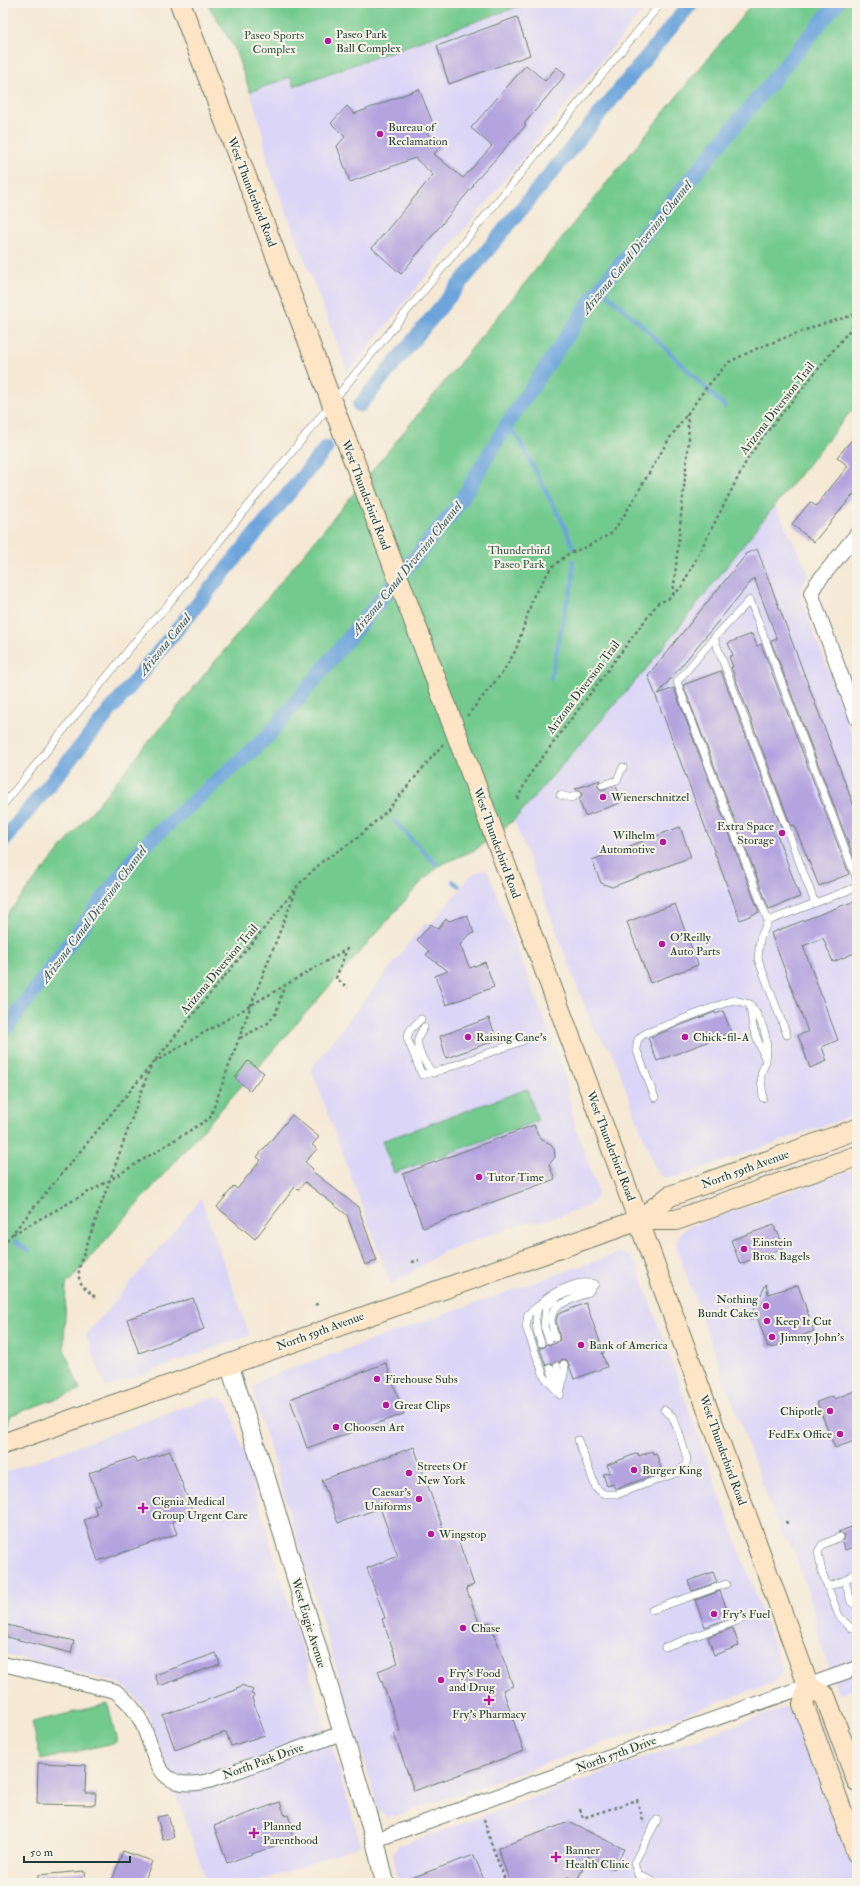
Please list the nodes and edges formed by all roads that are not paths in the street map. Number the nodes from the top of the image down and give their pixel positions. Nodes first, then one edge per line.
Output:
1 (180, 3) edge
2 (661, 3) edge
3 (333, 408) junction
4 (857, 534) edge
5 (714, 638) junction
6 (857, 719) edge
7 (623, 767) dead end
8 (602, 785) dead end
9 (560, 795) dead end
10 (577, 795) dead end
11 (3, 804) edge
12 (857, 880) edge
13 (857, 887) edge
14 (815, 903) junction
15 (768, 921) junction
16 (421, 1019) dead end
17 (424, 1027) dead end
18 (787, 1035) dead end
19 (525, 1040) dead end
20 (434, 1072) junction
21 (655, 1098) dead end
22 (763, 1098) dead end
23 (857, 1129) edge
24 (857, 1136) edge
25 (857, 1156) edge
26 (816, 1170) junction
27 (639, 1220) junction
28 (538, 1306) junction
29 (552, 1339) dead end
30 (541, 1343) dead end
31 (229, 1364) junction
32 (560, 1395) junction
33 (664, 1410) dead end
34 (578, 1440) dead end
35 (3, 1444) edge
36 (840, 1537) dead end
37 (857, 1572) edge
38 (845, 1580) junction
39 (726, 1584) dead end
40 (828, 1588) junction
41 (857, 1606) edge
42 (652, 1610) dead end
43 (740, 1620) dead end
44 (857, 1628) edge
45 (665, 1647) dead end
46 (3, 1664) edge
47 (857, 1668) edge
48 (808, 1686) junction
49 (342, 1733) junction
50 (857, 1782) edge
51 (657, 1820) dead end
52 (374, 1840) junction
53 (857, 1852) edge
54 (385, 1883) edge
55 (657, 1883) edge

1 - 3 main road, West Thunderbird Road
2 - 3 lane
3 - 11 lane
3 - 27 main road, West Thunderbird Road, bridge
4 - 6 street
5 - 12 lane
5 - 14 lane
5 - 15 lane
7 - 8 lane
9 - 10 lane
13 - 14 lane
14 - 15 lane
15 - 18 lane
16 - 20 lane
17 - 20 lane
19 - 20 lane
21 - 22 lane
23 - 27 main road, North 59th Avenue
24 - 26 main road
25 - 26 main road, North 59th Avenue
26 - 27 main road, North 59th Avenue
27 - 31 main road, North 59th Avenue
27 - 48 main road, West Thunderbird Road
28 - 29 lane
28 - 30 lane
28 - 32 lane
31 - 35 main road, North 59th Avenue
31 - 49 street, West Eugie Avenue
32 - 32 lane
33 - 34 lane
36 - 40 lane
37 - 38 lane
38 - 40 lane
38 - 41 lane
39 - 42 lane
40 - 44 lane
43 - 45 lane
46 - 49 street, North Park Drive
47 - 48 street, North 57th Drive
48 - 50 main road
48 - 52 street, North 57th Drive
48 - 53 main road
49 - 52 street, West Eugie Avenue
51 - 55 lane
52 - 54 street, West Eugie Avenue

